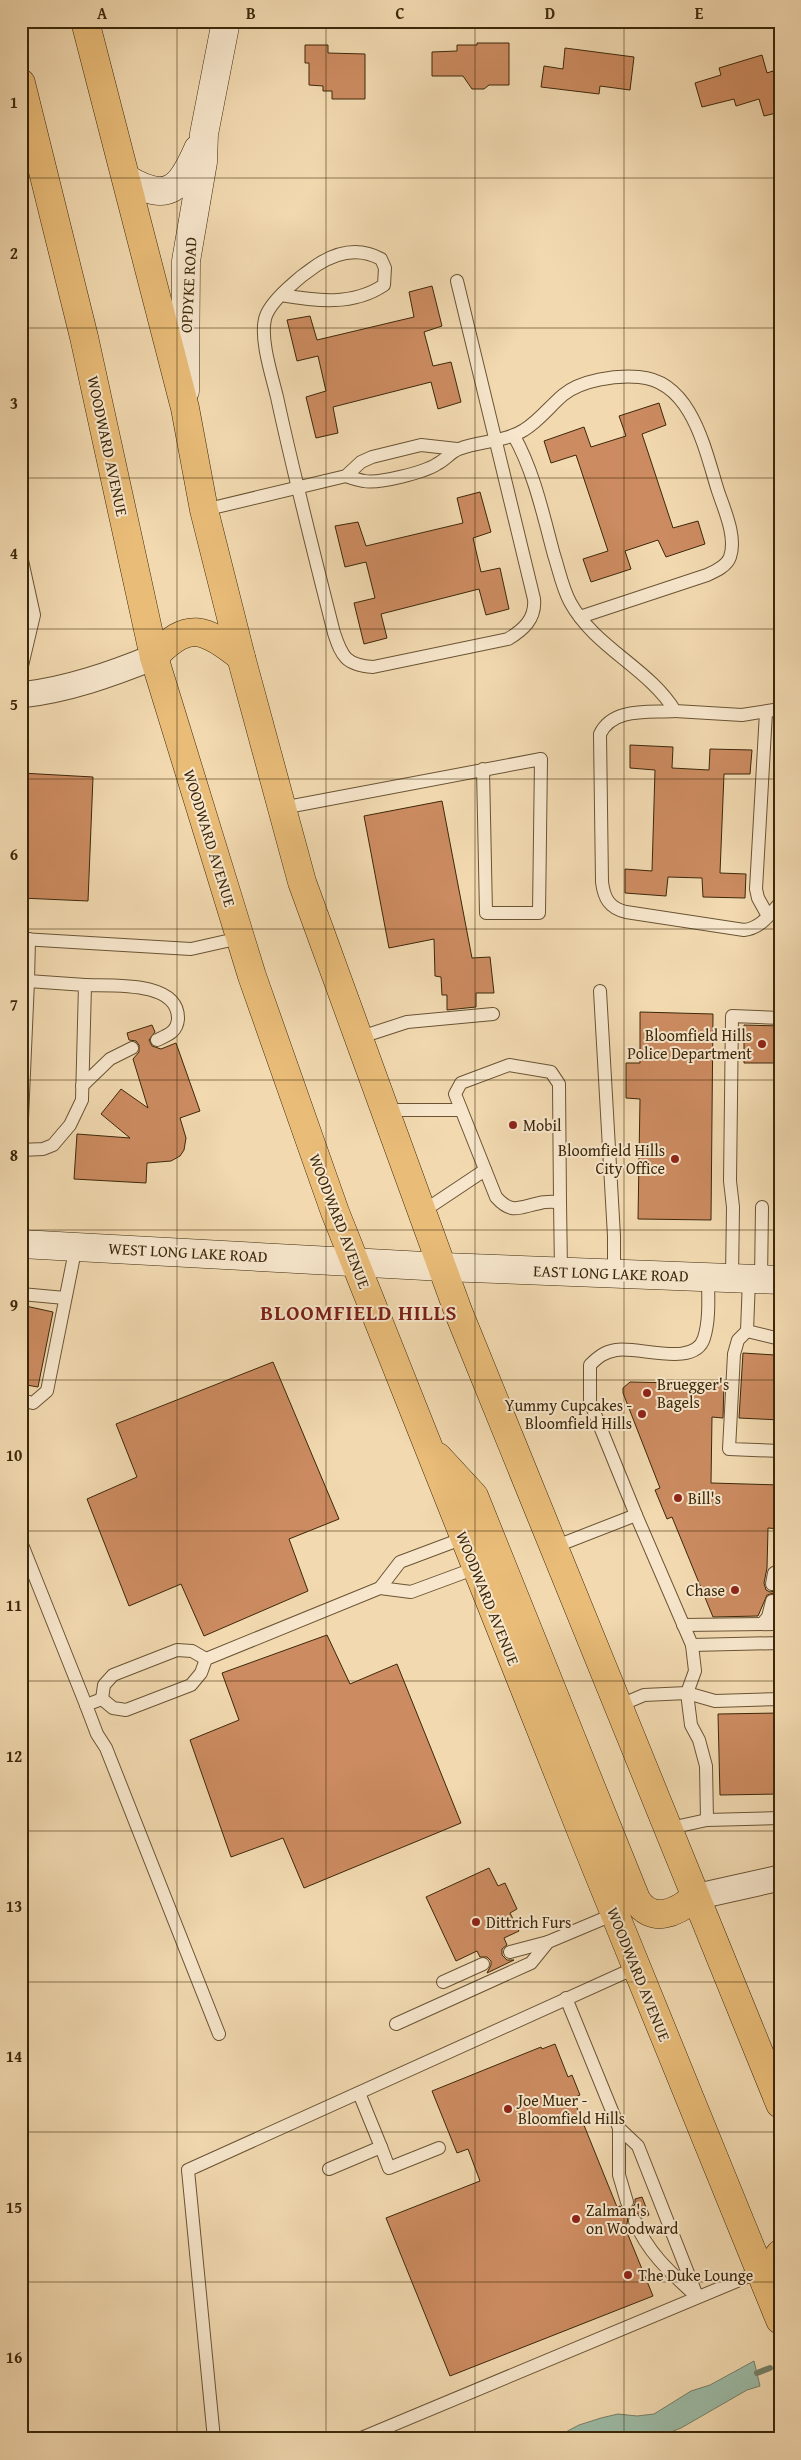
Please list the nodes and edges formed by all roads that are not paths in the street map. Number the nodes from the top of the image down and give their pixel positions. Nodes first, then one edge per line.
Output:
1 (75, 21) edge
2 (85, 21) edge
3 (226, 21) edge
4 (21, 83) edge
5 (108, 109) junction
6 (26, 118) edge
7 (204, 134) junction
8 (127, 179) junction
9 (457, 281) dead end
10 (281, 295) junction
11 (185, 408) junction
12 (514, 436) junction
13 (495, 440) junction
14 (458, 449) junction
15 (346, 476) junction
16 (298, 488) junction
17 (204, 510) junction
18 (21, 556) edge
19 (580, 617) junction
20 (154, 657) junction
21 (242, 657) junction
22 (21, 670) edge
23 (21, 695) edge
24 (780, 709) edge
25 (675, 712) junction
26 (766, 712) junction
27 (483, 769) junction
28 (282, 808) junction
29 (780, 903) edge
30 (768, 916) junction
31 (240, 938) junction
32 (25, 939) edge
33 (28, 981) junction
34 (85, 985) junction
35 (600, 991) dead end
36 (493, 1014) dead end
37 (780, 1018) edge
38 (358, 1038) junction
39 (157, 1040) dead end
40 (132, 1048) dead end
41 (82, 1086) junction
42 (384, 1110) junction
43 (460, 1110) junction
44 (21, 1141) edge
45 (21, 1150) edge
46 (484, 1170) junction
47 (560, 1202) junction
48 (762, 1207) dead end
49 (422, 1212) junction
50 (21, 1244) edge
51 (76, 1246) junction
52 (354, 1262) junction
53 (443, 1268) junction
54 (562, 1271) junction
55 (614, 1273) junction
56 (746, 1279) edge
57 (21, 1294) edge
58 (65, 1298) junction
59 (747, 1331) junction
60 (780, 1339) edge
61 (21, 1400) edge
62 (428, 1447) junction
63 (780, 1451) edge
64 (636, 1515) junction
65 (464, 1538) junction
66 (21, 1542) edge
67 (554, 1547) junction
68 (476, 1568) junction
69 (780, 1570) edge
70 (772, 1584) dead end
71 (380, 1588) junction
72 (772, 1601) dead end
73 (780, 1620) edge
74 (762, 1624) junction
75 (683, 1625) junction
76 (780, 1643) edge
77 (692, 1645) junction
78 (206, 1659) junction
79 (687, 1693) junction
80 (102, 1699) junction
81 (780, 1699) edge
82 (86, 1704) junction
83 (618, 1706) junction
84 (780, 1818) edge
85 (707, 1820) junction
86 (670, 1828) junction
87 (780, 1878) edge
88 (696, 1897) junction
89 (627, 1910) junction
90 (548, 1942) junction
91 (510, 1952) dead end
92 (483, 1964) dead end
93 (636, 1967) junction
94 (442, 1982) dead end
95 (566, 1998) junction
96 (396, 2024) dead end
97 (218, 2034) dead end
98 (359, 2093) junction
99 (780, 2104) edge
100 (619, 2128) junction
101 (381, 2147) junction
102 (439, 2148) dead end
103 (329, 2169) dead end
104 (627, 2202) dead end
105 (635, 2221) dead end
106 (769, 2270) edge
107 (697, 2296) junction
108 (780, 2320) edge
109 (214, 2439) edge
110 (359, 2439) edge

1 - 5 main road
2 - 5 main road
3 - 7 main road, OPDYKE ROAD
4 - 6 main road, WOODWARD AVENUE
5 - 8 main road
6 - 20 main road, WOODWARD AVENUE
7 - 8 main road, OPDYKE ROAD
7 - 11 main road, OPDYKE ROAD
8 - 11 main road
9 - 13 lane
10 - 10 lane
10 - 16 lane
11 - 17 main road
12 - 13 lane
12 - 19 lane
12 - 19 lane
13 - 14 lane
13 - 16 lane
14 - 15 lane
14 - 15 lane
15 - 16 lane
16 - 17 lane
17 - 21 main road
18 - 22 lane
19 - 25 lane
20 - 21 main road
20 - 23 street
20 - 31 main road, WOODWARD AVENUE
21 - 28 main road
24 - 26 lane
25 - 26 lane
25 - 30 lane
26 - 30 lane
27 - 27 lane
27 - 28 lane
28 - 38 main road
29 - 30 lane
31 - 32 lane
31 - 52 main road, WOODWARD AVENUE
32 - 33 lane
33 - 34 lane
33 - 44 lane
34 - 39 lane
34 - 41 lane
35 - 55 lane
36 - 38 lane
37 - 56 lane
38 - 42 main road
40 - 41 lane
41 - 45 lane
42 - 43 lane
42 - 49 main road
43 - 46 lane
43 - 47 lane
46 - 47 lane
46 - 49 lane
47 - 54 lane
48 - 56 lane
49 - 53 main road
50 - 51 main road, WEST LONG LAKE ROAD
51 - 52 main road, WEST LONG LAKE ROAD
51 - 58 lane
52 - 53 main road, WEST LONG LAKE ROAD
52 - 62 main road, WOODWARD AVENUE
53 - 54 main road, EAST LONG LAKE ROAD
53 - 67 main road
54 - 55 main road, EAST LONG LAKE ROAD
55 - 56 main road, EAST LONG LAKE ROAD
56 - 59 lane
56 - 64 lane
57 - 58 lane
58 - 61 lane
59 - 60 lane
59 - 63 lane
62 - 65 main road, WOODWARD AVENUE
62 - 89 main road
64 - 67 lane
64 - 75 lane
65 - 68 main road, WOODWARD AVENUE
65 - 71 lane
66 - 82 lane
67 - 83 main road
68 - 71 lane
68 - 89 main road, WOODWARD AVENUE
69 - 70 lane
71 - 78 lane
72 - 74 lane
73 - 74 lane
74 - 75 lane
75 - 77 lane
76 - 77 lane
77 - 79 lane
78 - 80 lane
78 - 80 lane
79 - 81 lane
79 - 83 lane
79 - 85 lane
80 - 82 lane
82 - 97 lane
83 - 86 main road
84 - 85 lane
85 - 86 lane
86 - 88 main road
87 - 88 street
88 - 89 main road
88 - 99 main road
89 - 90 lane
89 - 93 main road, WOODWARD AVENUE
90 - 91 lane
90 - 96 lane
92 - 94 lane
93 - 95 lane
93 - 106 main road, WOODWARD AVENUE
95 - 98 lane
95 - 100 lane
98 - 101 lane
98 - 109 lane
100 - 104 lane
100 - 107 lane
101 - 102 lane
101 - 103 lane
105 - 107 lane
106 - 107 lane
106 - 108 main road, WOODWARD AVENUE
107 - 110 lane

